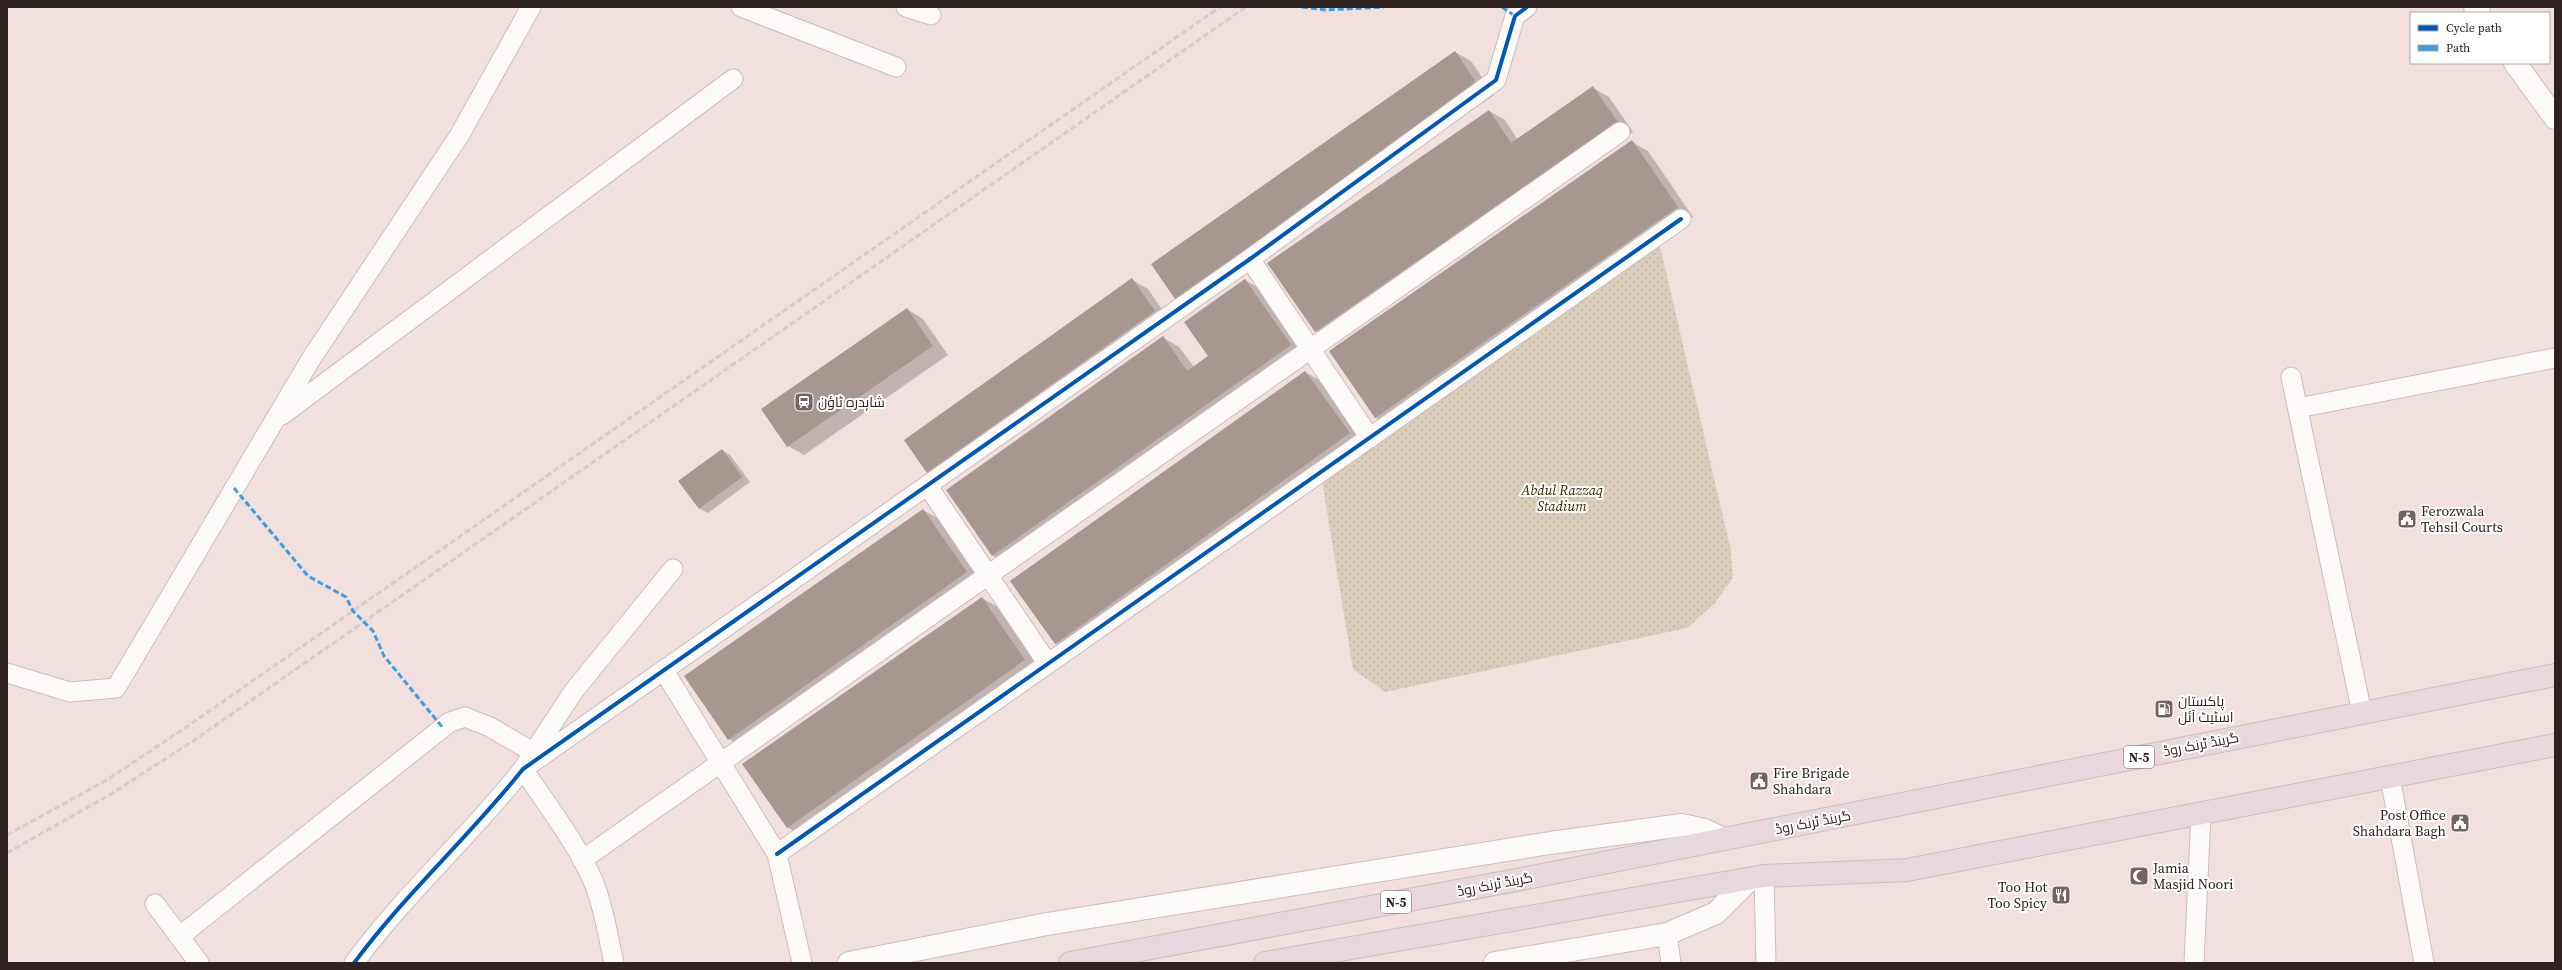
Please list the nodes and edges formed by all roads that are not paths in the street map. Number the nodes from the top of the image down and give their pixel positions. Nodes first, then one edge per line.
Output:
1 (531, 7) edge
2 (741, 7) edge
3 (906, 7) edge
4 (1527, 7) edge
5 (931, 15) dead end
6 (2516, 64) edge
7 (896, 67) dead end
8 (733, 79) dead end
9 (2555, 118) edge
10 (1620, 132) dead end
11 (1681, 220) dead end
12 (1250, 259) junction
13 (1311, 349) junction
14 (2555, 358) edge
15 (2291, 377) dead end
16 (2298, 408) junction
17 (274, 420) junction
18 (1370, 438) junction
19 (927, 485) junction
20 (673, 569) dead end
21 (988, 575) junction
22 (1048, 664) junction
23 (664, 671) junction
24 (7, 674) edge
25 (2555, 675) edge
26 (2362, 712) junction
27 (2555, 745) edge
28 (537, 754) junction
29 (720, 763) junction
30 (523, 769) junction
31 (2390, 777) junction
32 (2201, 814) junction
33 (1723, 839) junction
34 (777, 854) junction
35 (582, 860) junction
36 (1757, 878) junction
37 (155, 904) dead end
38 (1667, 934) junction
39 (179, 937) junction
40 (199, 963) edge
41 (354, 963) edge
42 (614, 963) edge
43 (802, 963) edge
44 (850, 963) edge
45 (1070, 963) edge
46 (1264, 963) edge
47 (1495, 963) edge
48 (1671, 963) edge
49 (1766, 963) edge
50 (2194, 963) edge
51 (2424, 963) edge

1 - 17 street
2 - 7 street
3 - 5 street
4 - 12 street
6 - 9 street
8 - 17 street
10 - 13 street
11 - 18 street
12 - 13 street
12 - 19 street
13 - 18 street
13 - 21 street
14 - 16 street
15 - 16 street
16 - 26 street
17 - 24 street
18 - 22 street
19 - 21 street
19 - 23 street
20 - 28 street
21 - 22 street
21 - 29 street
22 - 34 street
23 - 28 street
23 - 29 street
25 - 26 highway, گرینڈ ٹرنک روڈ / N-5
26 - 33 highway, گرینڈ ٹرنک روڈ / N-5
27 - 31 highway
28 - 30 street
28 - 39 street
29 - 34 street
29 - 35 street
30 - 35 street
30 - 41 street
31 - 32 highway
31 - 51 street
32 - 36 highway
32 - 50 street
33 - 44 street
33 - 45 highway, گرینڈ ٹرنک روڈ / N-5
34 - 43 street
35 - 42 street
36 - 38 street
36 - 46 highway
36 - 49 street
37 - 39 street
38 - 47 street
38 - 48 street
39 - 40 street

